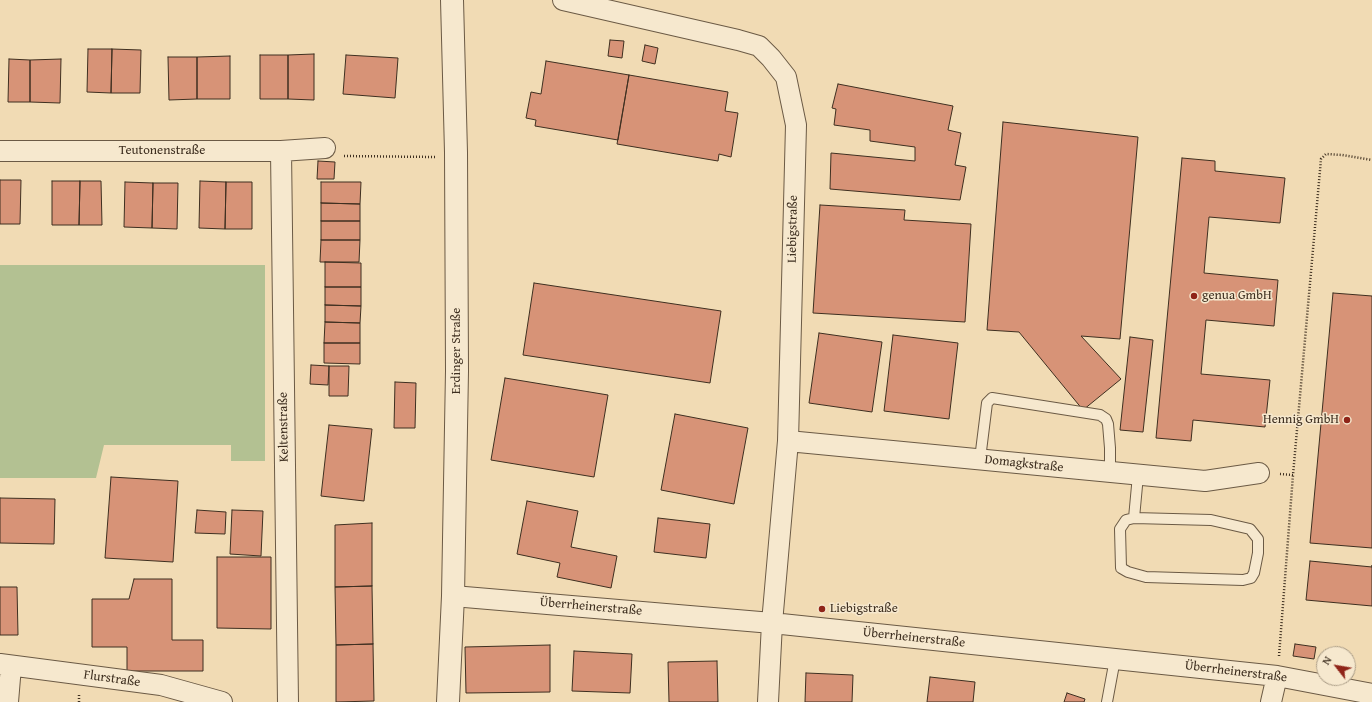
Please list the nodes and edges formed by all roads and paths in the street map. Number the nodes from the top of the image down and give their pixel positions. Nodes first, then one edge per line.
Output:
1 (452, 0) edge
2 (563, 0) edge
3 (325, 148) joint
4 (0, 151) edge
5 (281, 151) junction
6 (440, 157) dead end
7 (1372, 160) edge
8 (788, 441) junction
9 (980, 459) junction
10 (1110, 472) junction
11 (1259, 473) joint
12 (1138, 474) junction
13 (1293, 475) junction
14 (1134, 518) junction
15 (453, 596) junction
16 (772, 623) junction
17 (1115, 659) junction
18 (5, 665) edge
19 (1277, 676) junction
20 (1372, 694) edge
21 (8, 702) edge
22 (222, 702) edge
23 (288, 702) edge
24 (448, 702) edge
25 (768, 702) edge
26 (1107, 702) edge
27 (1271, 702) edge

1 - 15 street, Erdinger Straße
2 - 8 street, Liebigstraße
3 - 5 street, Teutonenstraße
3 - 6 path
4 - 5 street, Teutonenstraße
5 - 23 street, Keltenstraße
7 - 13 path
8 - 9 street, Domagkstraße
8 - 16 street, Liebigstraße
9 - 10 street, Domagkstraße
9 - 10 lane
10 - 12 street, Domagkstraße
11 - 12 street, Domagkstraße
11 - 13 path
12 - 14 lane
13 - 19 path
14 - 14 lane
15 - 16 street, Überrheinerstraße
15 - 24 street, Erdinger Straße
16 - 17 street, Überrheinerstraße
16 - 25 street, Liebigstraße
17 - 19 street, Überrheinerstraße
17 - 26 lane
18 - 21 street
18 - 22 street, Flurstraße
19 - 20 street, Überrheinerstraße
19 - 27 street

